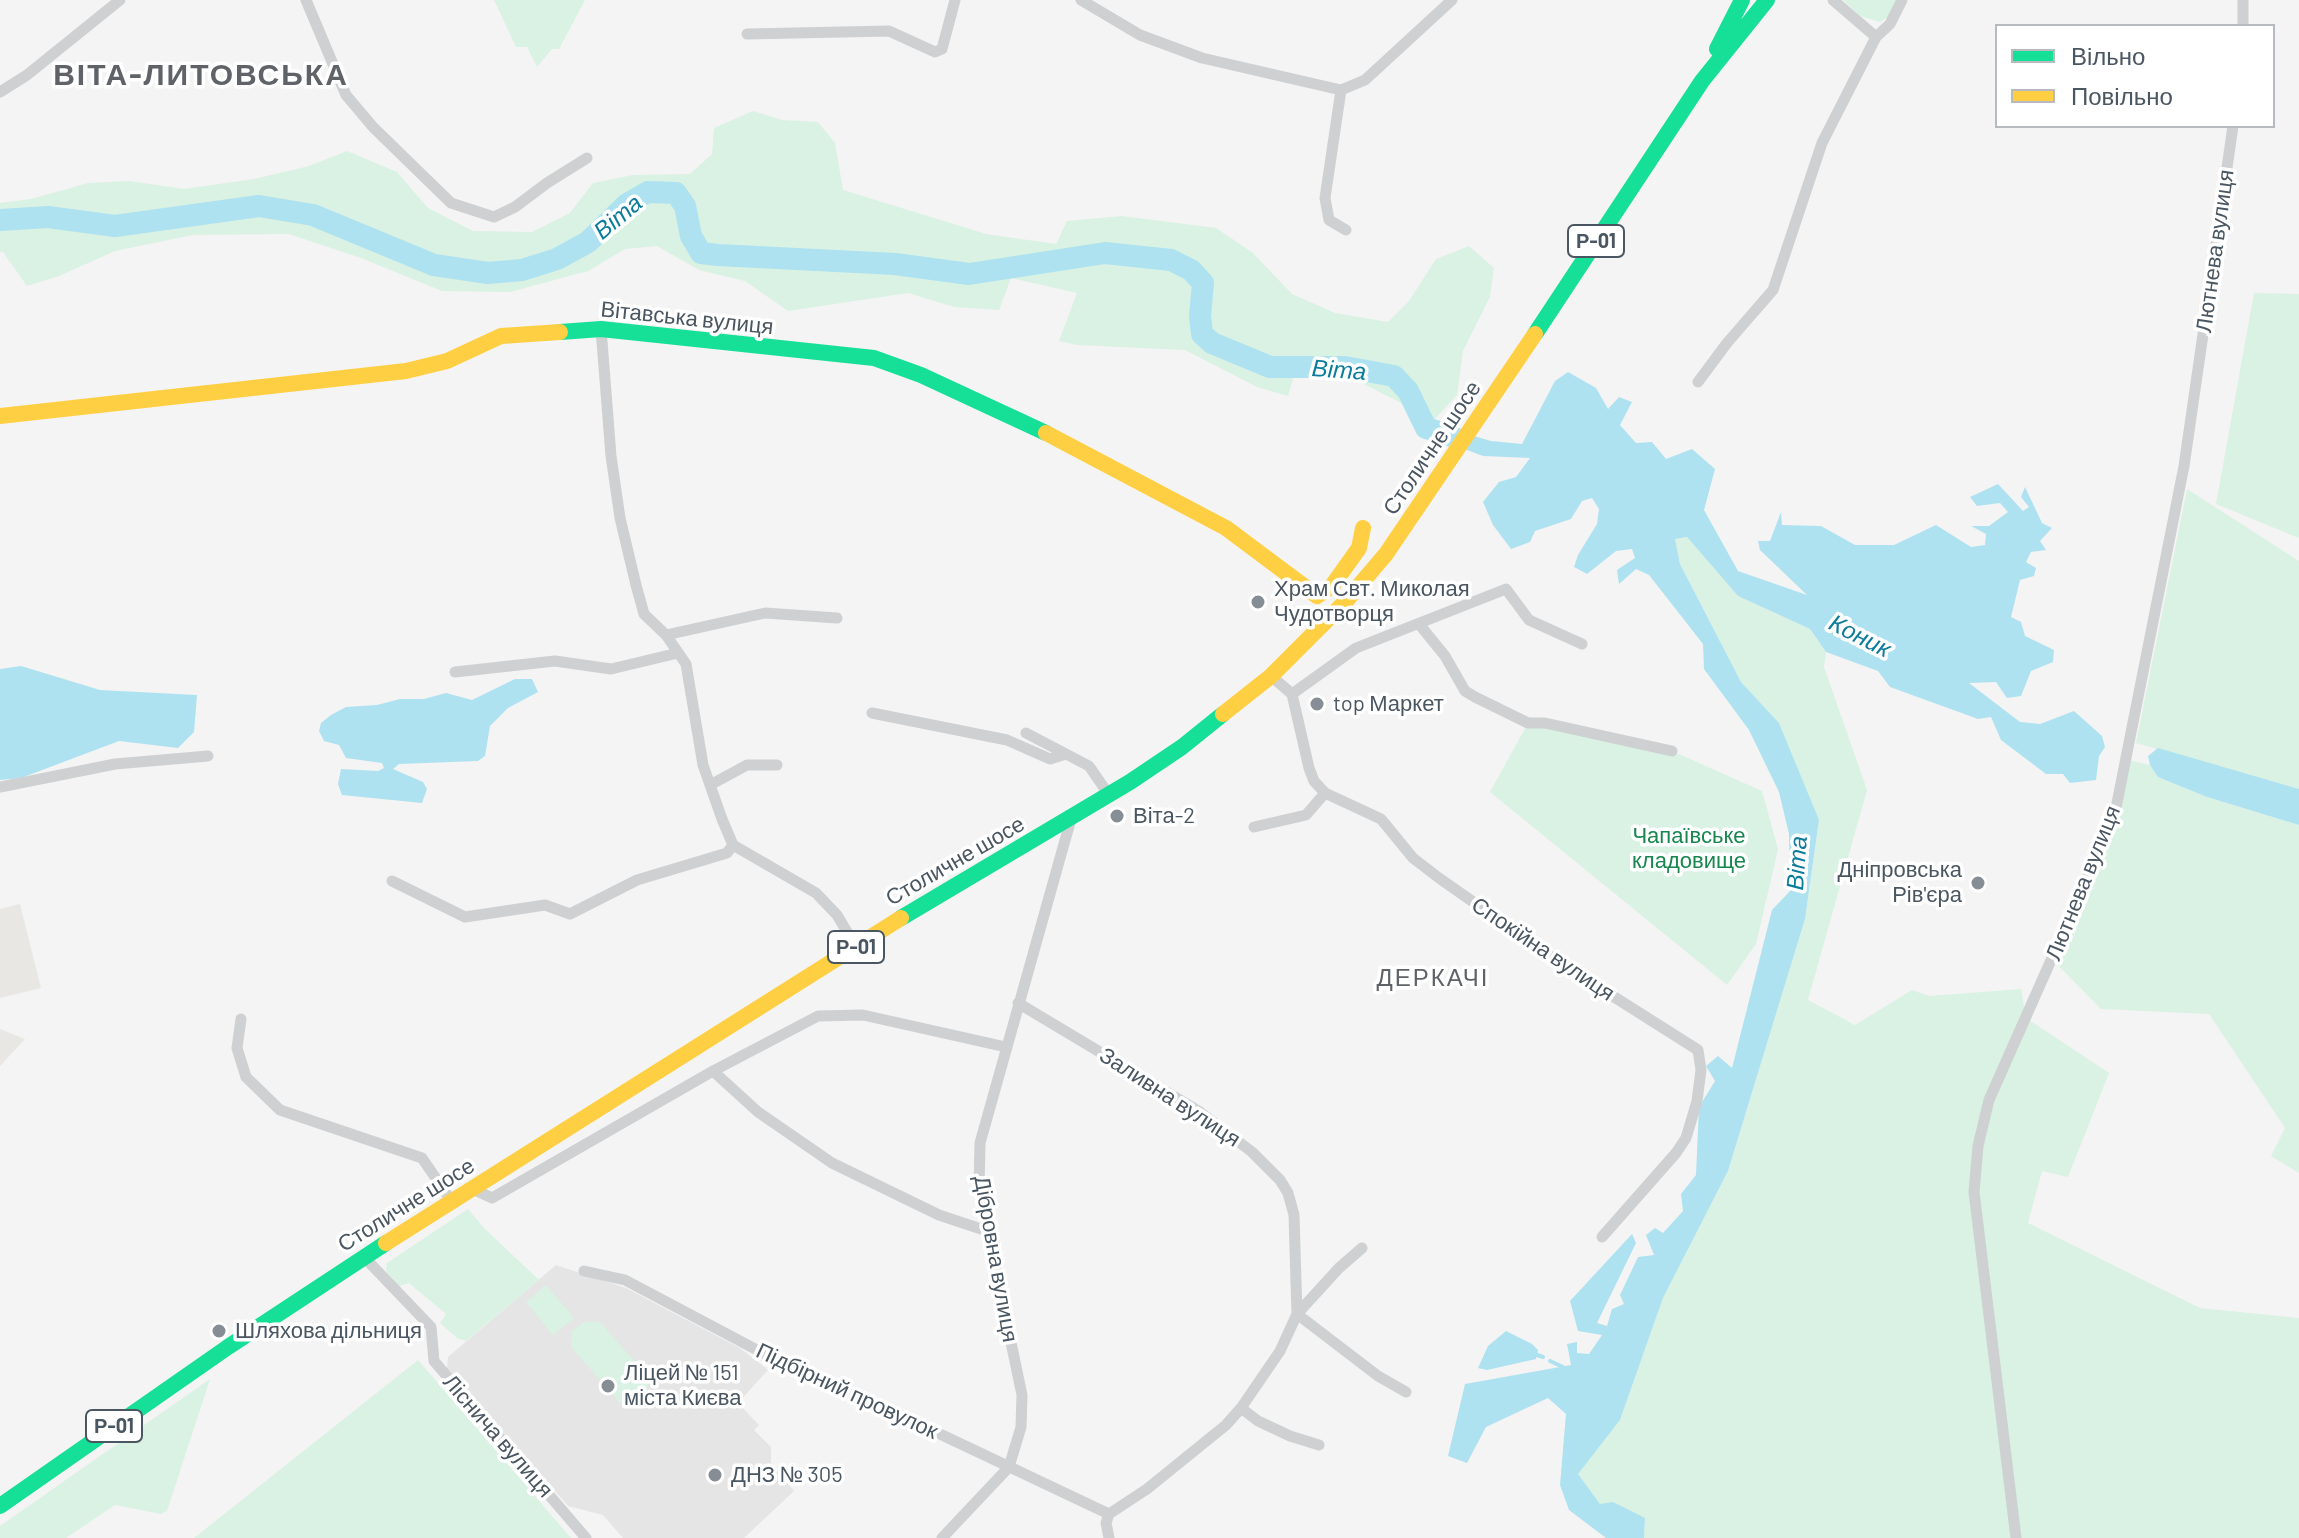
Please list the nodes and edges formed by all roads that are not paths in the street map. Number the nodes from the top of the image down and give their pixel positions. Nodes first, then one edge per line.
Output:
1 (120, 0) edge
2 (306, 0) edge
3 (955, 0) edge
4 (1081, 0) edge
5 (1452, 0) edge
6 (1742, 0) edge
7 (1767, 0) edge
8 (1833, 0) edge
9 (1902, 0) edge
10 (2243, 0) edge
11 (2243, 24) edge
12 (747, 34) dead end
13 (1876, 37) junction
14 (1702, 81) junction
15 (1341, 90) junction
16 (0, 92) edge
17 (2233, 128) edge
18 (587, 158) dead end
19 (1346, 230) dead end
20 (601, 329) junction
21 (1698, 382) dead end
22 (0, 416) edge
23 (1363, 528) dead end
24 (837, 618) dead end
25 (1419, 624) junction
26 (666, 635) junction
27 (1582, 644) dead end
28 (678, 653) junction
29 (455, 672) dead end
30 (1271, 676) junction
31 (1292, 694) junction
32 (872, 713) dead end
33 (1026, 733) dead end
34 (1672, 751) dead end
35 (1066, 754) junction
36 (208, 756) dead end
37 (777, 765) dead end
38 (710, 785) junction
39 (0, 787) edge
40 (1325, 793) junction
41 (1109, 795) junction
42 (1071, 819) junction
43 (1254, 827) dead end
44 (733, 845) junction
45 (392, 881) dead end
46 (856, 947) junction
47 (1018, 1003) junction
48 (241, 1019) dead end
49 (1006, 1047) junction
50 (713, 1071) junction
51 (473, 1189) junction
52 (452, 1202) junction
53 (987, 1231) junction
54 (1602, 1237) dead end
55 (1362, 1248) dead end
56 (364, 1257) junction
57 (584, 1271) dead end
58 (1297, 1314) junction
59 (1406, 1392) dead end
60 (1241, 1408) junction
61 (1319, 1445) dead end
62 (1009, 1467) junction
63 (0, 1506) edge
64 (1109, 1514) junction
65 (586, 1538) edge
66 (942, 1538) edge
67 (1109, 1538) edge
68 (2016, 1538) edge

1 - 16 street
2 - 18 street
3 - 12 street
4 - 15 street
5 - 15 street
6 - 14 main road, Столичне шосе
7 - 14 main road, Столичне шосе
8 - 13 street
9 - 13 street
10 - 11 street
13 - 21 street
14 - 30 main road, Столичне шосе / Р-01
15 - 19 street
17 - 68 street, Лютнева вулиця
20 - 22 main road, Вітавська вулиця
20 - 23 main road, Вітавська вулиця
20 - 26 street
24 - 26 street
25 - 27 street
25 - 31 street
25 - 34 street
26 - 28 street
28 - 29 street
28 - 38 street
30 - 31 street
30 - 41 main road, Столичне шосе / Р-01
31 - 40 street
32 - 35 street
33 - 35 street
35 - 41 street
36 - 39 street
37 - 38 street
38 - 44 street
40 - 43 street
40 - 54 street, Спокійна вулиця
41 - 42 main road, Столичне шосе / Р-01
42 - 46 main road, Столичне шосе / Р-01
42 - 47 street, Дібровна вулиця
44 - 45 street
44 - 46 street
46 - 51 main road, Столичне шосе / Р-01
47 - 49 street, Дібровна вулиця
47 - 58 street, Заливна вулиця
48 - 52 street
49 - 50 street
49 - 53 street, Дібровна вулиця
50 - 51 street
50 - 53 street
51 - 52 main road, Столичне шосе / Р-01
52 - 56 main road, Столичне шосе / Р-01
53 - 62 street, Дібровна вулиця
55 - 58 street
56 - 63 main road, Столичне шосе / Р-01
56 - 65 street, Ліснича вулиця
57 - 62 street, Підбірний провулок
58 - 59 street
58 - 60 street
60 - 61 street
60 - 64 street
62 - 64 street, Підбірний провулок
62 - 66 street, Дібровна вулиця
64 - 67 street

